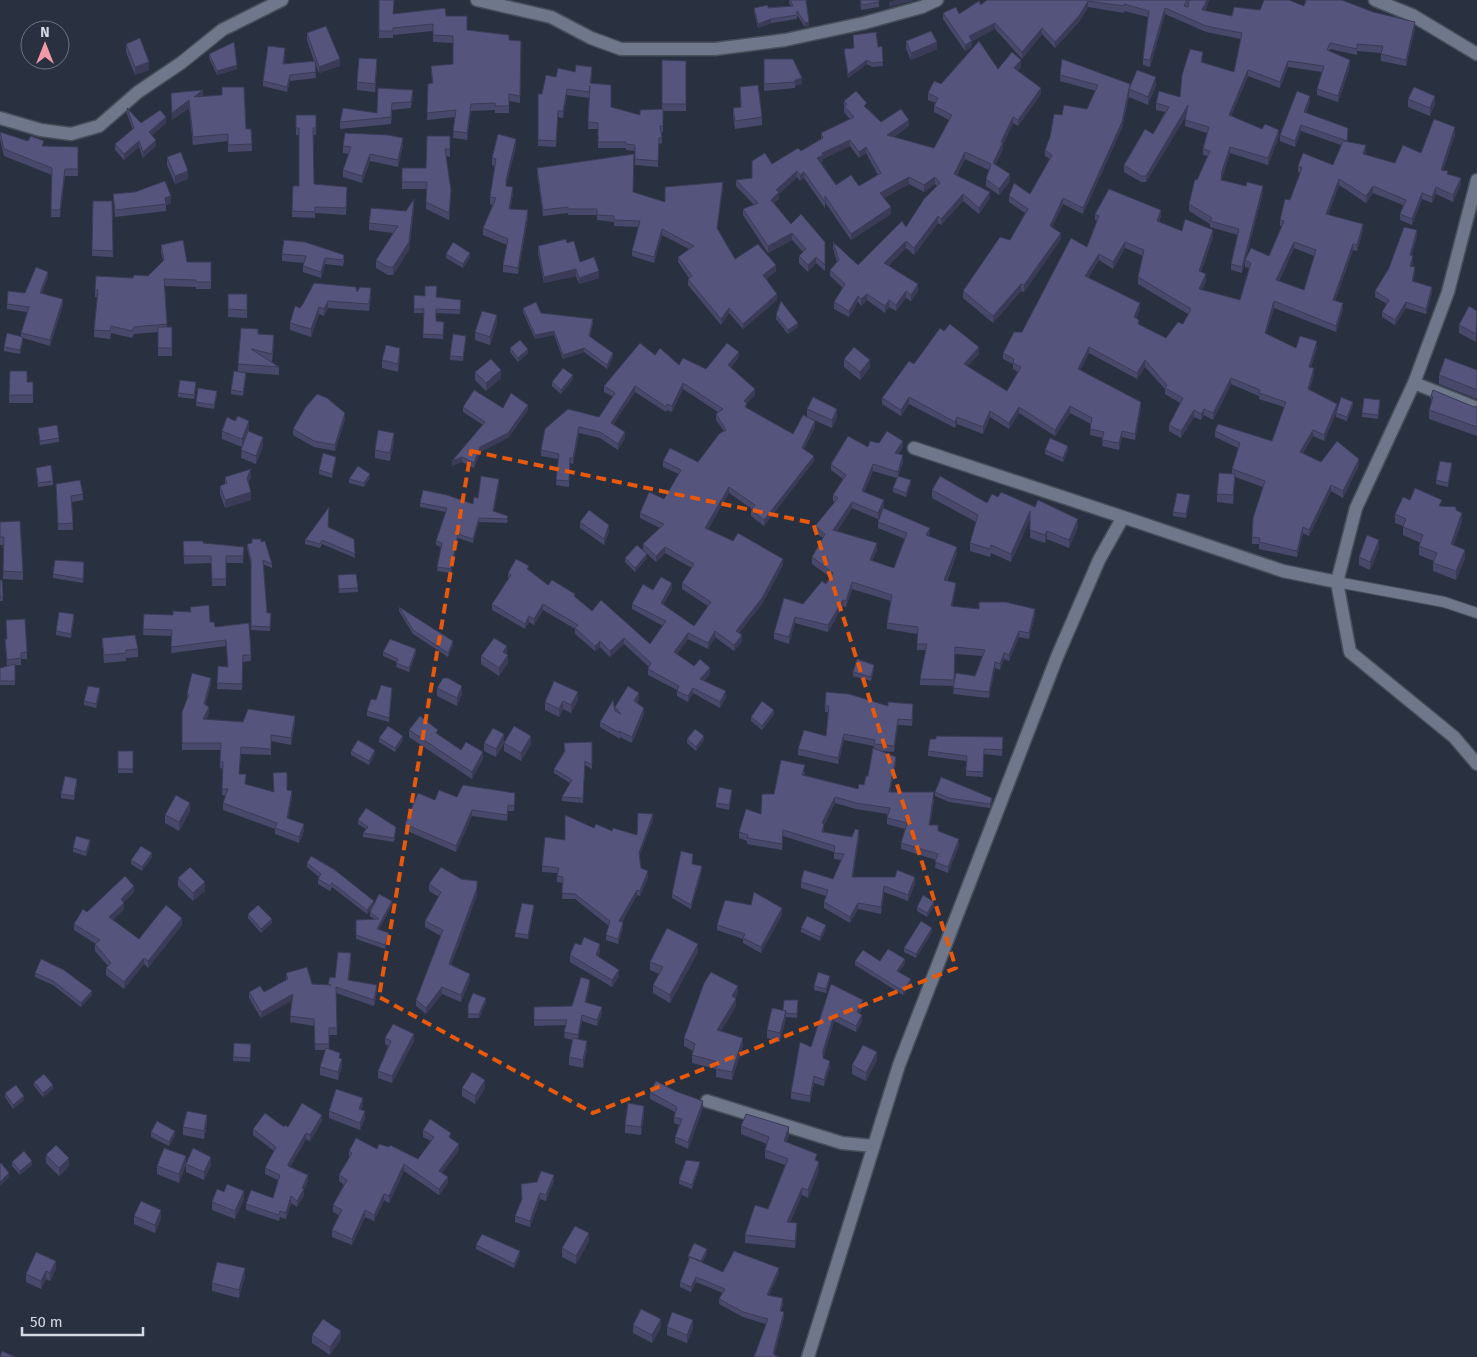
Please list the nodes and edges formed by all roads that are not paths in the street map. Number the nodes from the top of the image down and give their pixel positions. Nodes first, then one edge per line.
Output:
1 (282, 0) edge
2 (477, 0) edge
3 (937, 0) edge
4 (1375, 0) edge
5 (1477, 54) edge
6 (0, 118) edge
7 (1477, 180) edge
8 (1414, 383) junction
9 (1477, 408) edge
10 (914, 448) dead end
11 (1123, 517) junction
12 (1337, 582) junction
13 (1477, 613) edge
14 (1477, 764) edge
15 (707, 1101) dead end
16 (874, 1146) junction
17 (808, 1357) edge

1 - 6 street
2 - 3 street
4 - 5 street
7 - 8 street
8 - 9 street
8 - 12 street
10 - 11 street
11 - 12 street
11 - 16 street
12 - 13 lane
12 - 14 street
15 - 16 street
16 - 17 street

